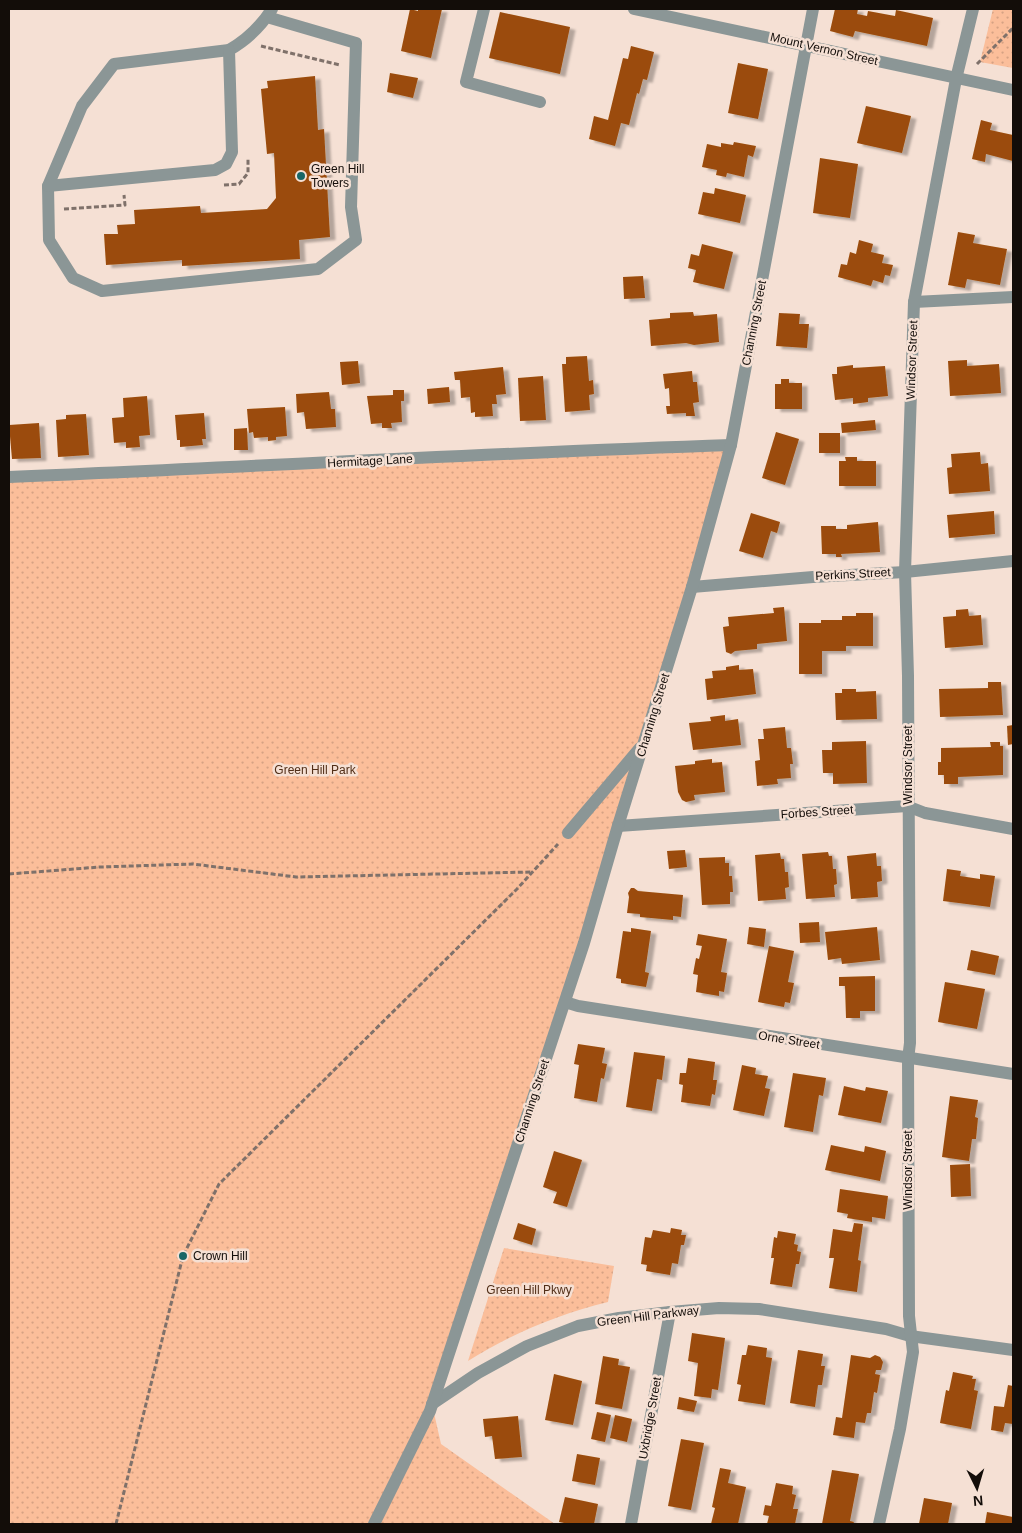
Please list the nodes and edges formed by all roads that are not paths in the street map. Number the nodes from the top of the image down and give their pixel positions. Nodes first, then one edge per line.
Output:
1 (484, 9) edge
2 (634, 9) edge
3 (813, 9) edge
4 (973, 9) edge
5 (270, 13) edge
6 (805, 45) junction
7 (229, 50) junction
8 (956, 79) junction
9 (1013, 90) edge
10 (540, 102) dead end
11 (48, 186) junction
12 (1013, 296) edge
13 (914, 302) junction
14 (731, 445) junction
15 (9, 477) edge
16 (1013, 561) edge
17 (905, 572) junction
18 (692, 587) junction
19 (645, 742) junction
20 (908, 806) junction
21 (618, 826) junction
22 (1013, 829) edge
23 (568, 833) road end
24 (565, 1002) junction
25 (908, 1059) junction
26 (1013, 1074) edge
27 (670, 1312) junction
28 (910, 1336) junction
29 (1013, 1350) edge
30 (432, 1404) junction
31 (374, 1524) edge
32 (630, 1524) edge
33 (879, 1524) edge

1 - 10 street
2 - 6 street, Mount Vernon Street
3 - 6 street, Channing Street
4 - 8 street, Windsor Street
5 - 7 street
5 - 11 street
6 - 8 street, Mount Vernon Street
6 - 14 street, Channing Street
7 - 11 street
7 - 11 street
8 - 9 street, Mount Vernon Street
8 - 13 street, Windsor Street
12 - 13 street
13 - 17 street, Windsor Street
14 - 15 street, Hermitage Lane
14 - 18 street, Channing Street
16 - 17 street, Perkins Street
17 - 18 street, Perkins Street
17 - 20 street, Windsor Street
18 - 19 street, Channing Street
19 - 21 street, Channing Street
19 - 23 street
20 - 21 street, Forbes Street
20 - 22 street, Forbes Street
20 - 25 street, Windsor Street
21 - 24 street, Channing Street
24 - 25 street, Orne Street
24 - 30 street, Channing Street
25 - 26 street, Orne Street
25 - 28 street, Windsor Street
27 - 28 street, Green Hill Parkway
27 - 30 street, Green Hill Parkway
27 - 32 street, Uxbridge Street
28 - 29 street, Green Hill Parkway
28 - 33 street, Windsor Street
30 - 31 street

